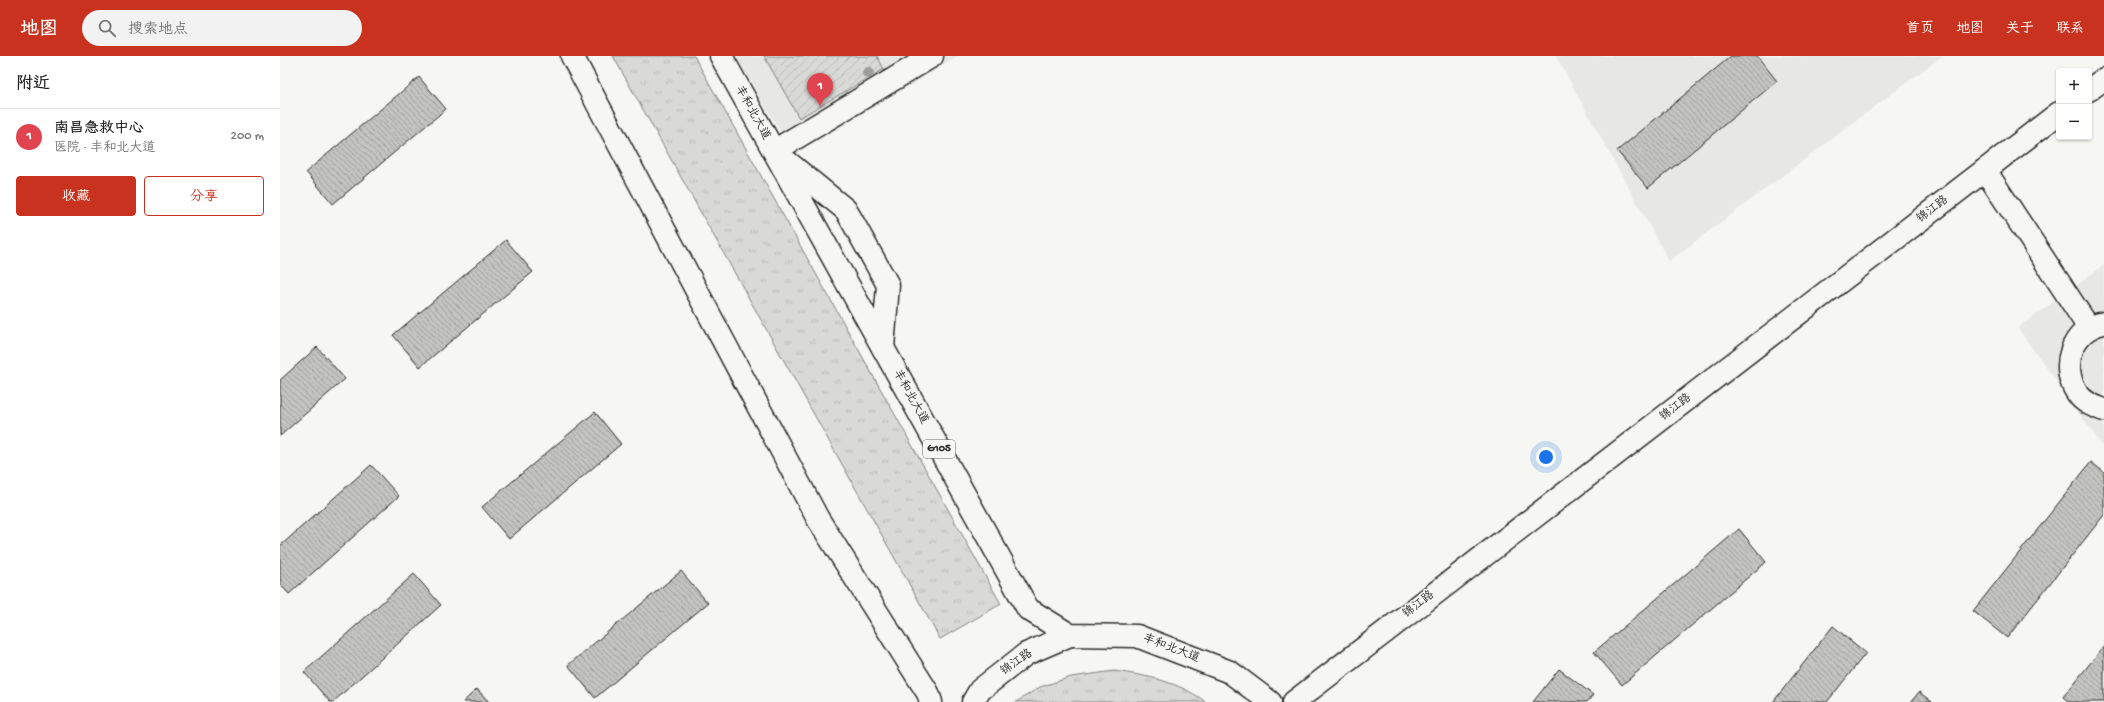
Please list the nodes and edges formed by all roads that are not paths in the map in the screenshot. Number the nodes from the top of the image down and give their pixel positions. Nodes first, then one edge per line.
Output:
1 (572, 56) edge
2 (721, 56) edge
3 (932, 56) edge
4 (908, 62) edge
5 (2104, 79) edge
6 (2092, 88) edge
7 (2056, 115) edge
8 (774, 151) junction
9 (1985, 170) junction
10 (2096, 326) edge
11 (883, 348) junction
12 (2104, 410) edge
13 (1070, 635) junction
14 (931, 702) edge
15 (972, 702) edge
16 (1270, 702) edge
17 (1294, 702) edge

1 - 14 main road
2 - 8 main road, 丰和北大道 / G105
3 - 4 main road
4 - 8 main road
5 - 6 main road
7 - 9 main road, 锦江路
8 - 11 main road, 丰和北大道 / G105
8 - 11 main road
9 - 10 main road
9 - 17 main road, 锦江路
10 - 12 main road
11 - 13 main road, 丰和北大道 / G105
13 - 15 main road, 锦江路
13 - 16 main road, 丰和北大道

